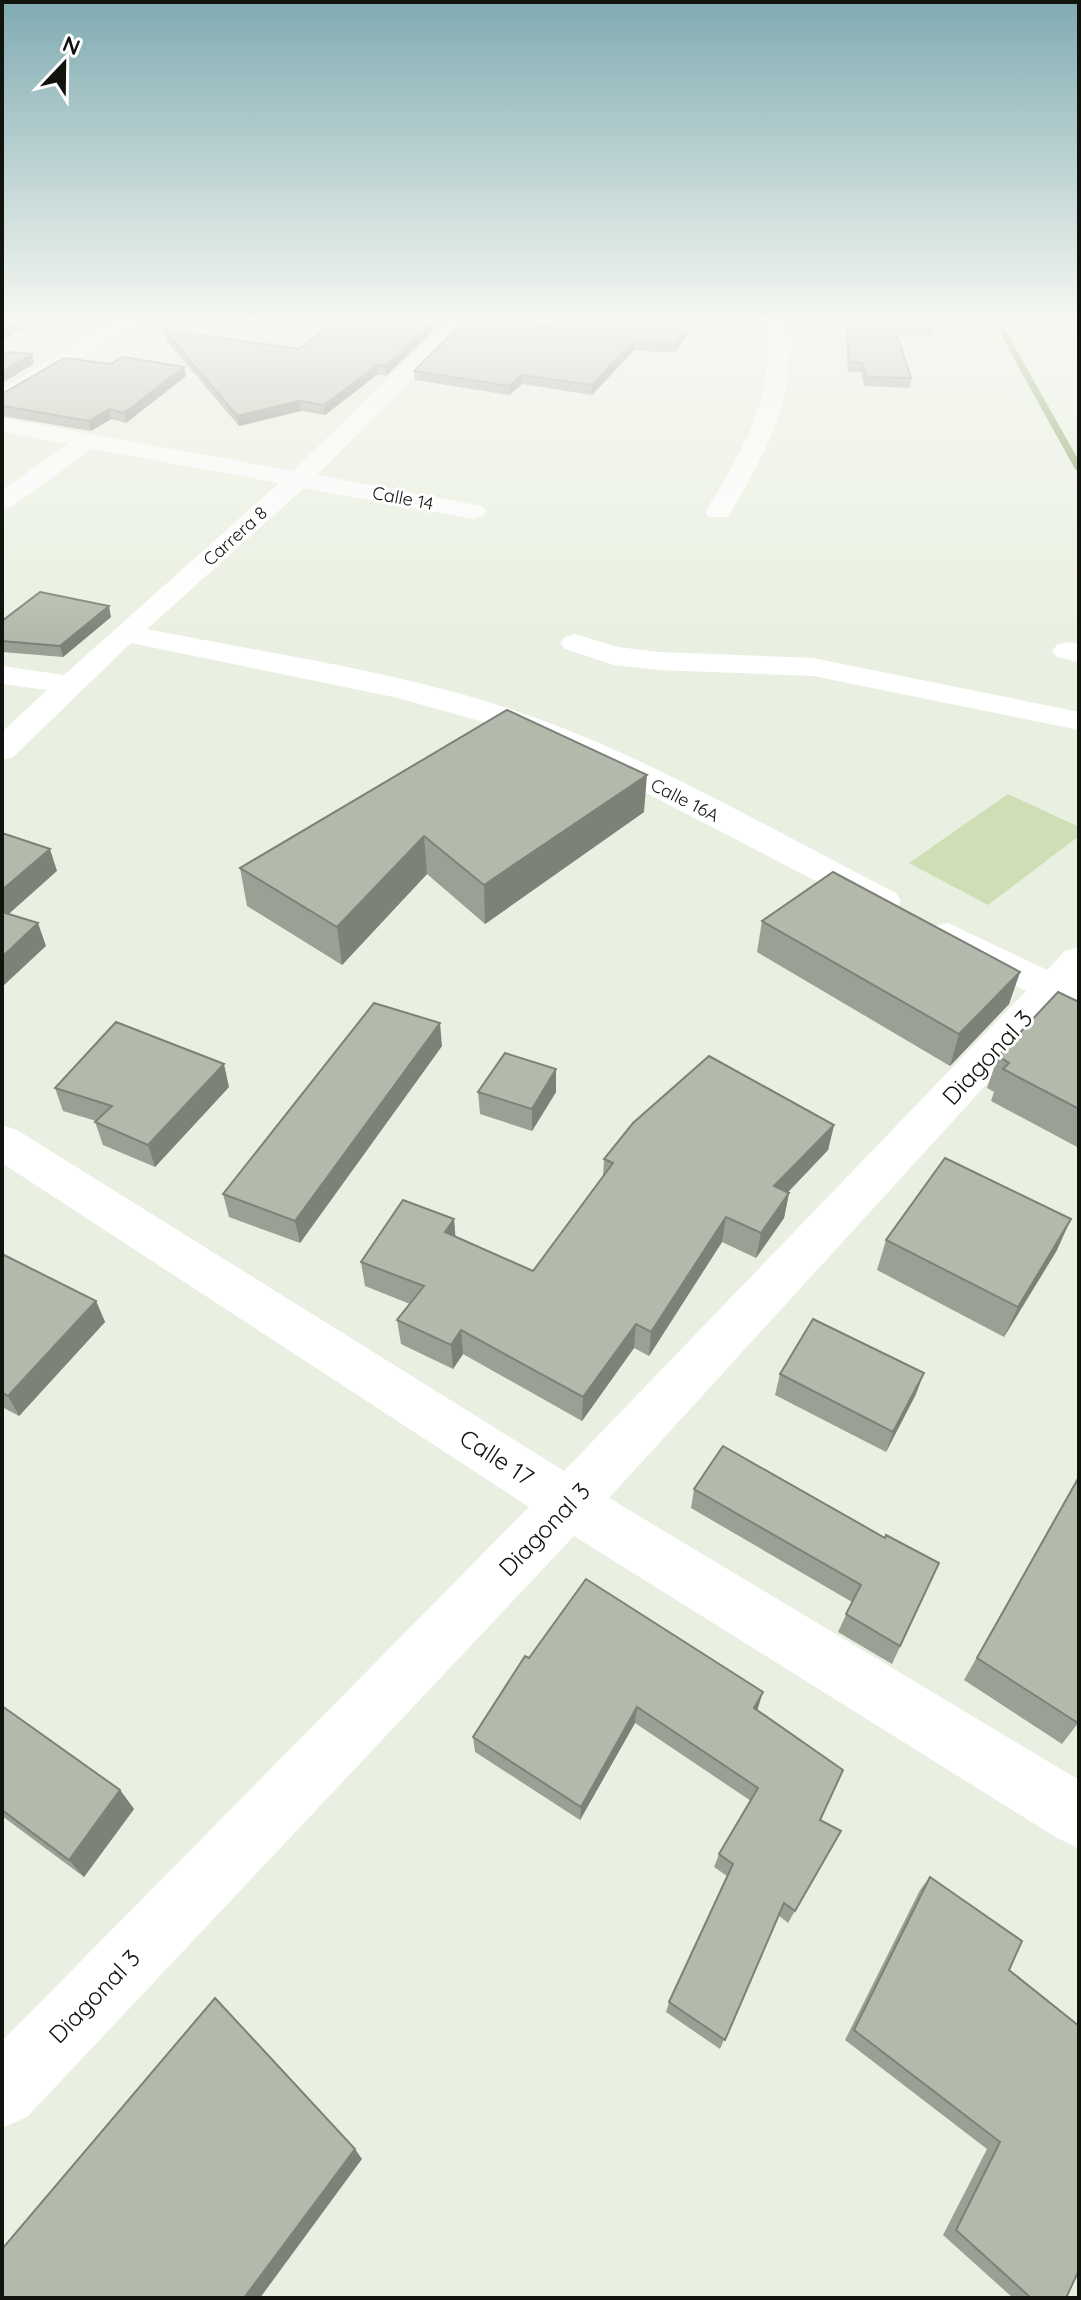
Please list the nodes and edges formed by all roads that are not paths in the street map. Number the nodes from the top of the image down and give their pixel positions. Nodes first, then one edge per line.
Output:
1 (354, 424) edge
2 (766, 424) edge
3 (2, 425) edge
4 (89, 440) junction
5 (300, 478) junction
6 (2, 502) edge
7 (473, 511) dead end
8 (718, 512) dead end
9 (125, 633) junction
10 (575, 643) dead end
11 (2, 675) edge
12 (73, 685) junction
13 (1079, 721) edge
14 (2, 750) edge
15 (1070, 983) edge
16 (2, 1141) edge
17 (569, 1503) junction
18 (1079, 1816) edge
19 (2, 2092) edge

1 - 5 street, Carrera 8
2 - 8 street
3 - 4 street, Calle 14
4 - 5 street, Calle 14
4 - 6 street
5 - 7 street, Calle 14
5 - 9 street, Carrera 8
9 - 12 street, Carrera 8
9 - 15 street, Calle 16A
10 - 13 street
11 - 12 street
12 - 14 street, Carrera 8
15 - 17 street, Diagonal 3
16 - 17 street, Calle 17
17 - 18 street, Calle 17
17 - 19 street, Diagonal 3

